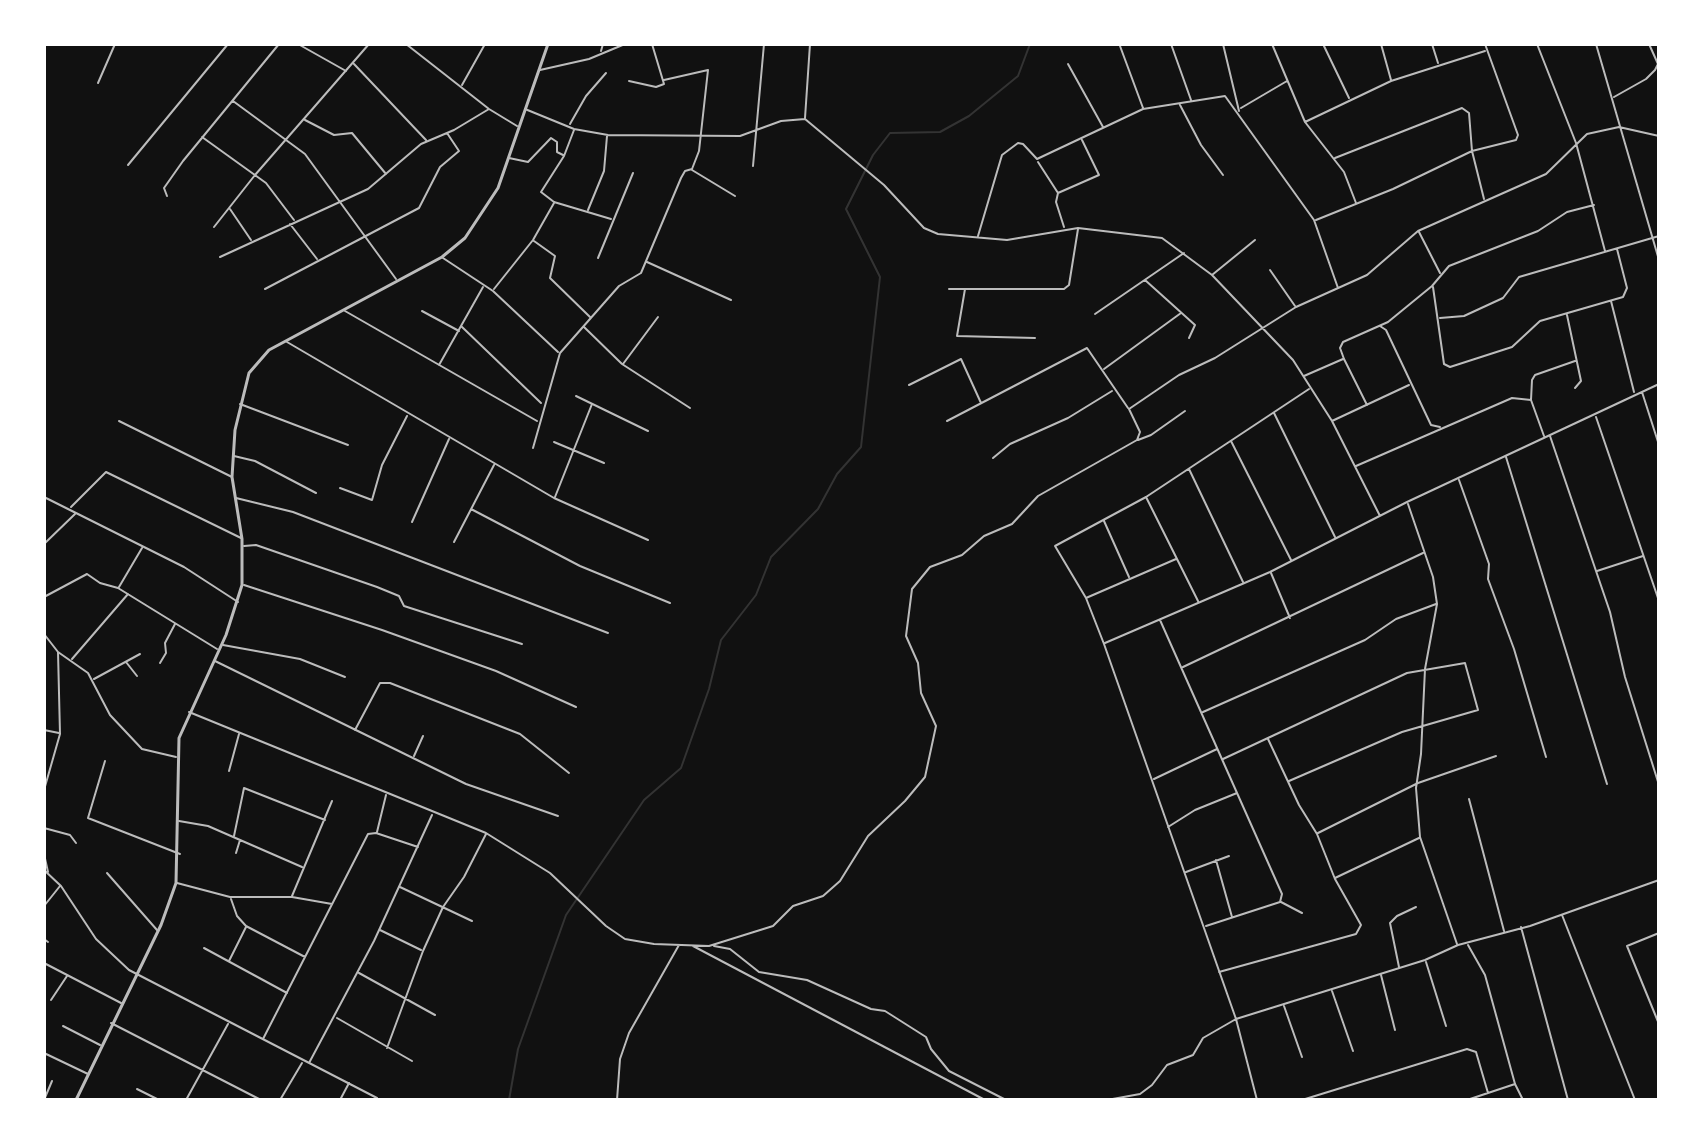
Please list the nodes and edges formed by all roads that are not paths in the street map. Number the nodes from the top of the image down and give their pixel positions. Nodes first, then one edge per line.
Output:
1 (115, 44) edge
2 (228, 44) edge
3 (279, 44) edge
4 (298, 44) edge
5 (369, 44) edge
6 (406, 44) edge
7 (485, 44) edge
8 (548, 44) edge
9 (603, 44) edge
10 (625, 44) edge
11 (652, 44) edge
12 (764, 44) edge
13 (810, 44) edge
14 (1171, 44) edge
15 (1223, 44) edge
16 (1272, 44) edge
17 (1323, 44) edge
18 (1381, 44) edge
19 (1432, 44) edge
20 (1485, 44) edge
21 (1537, 44) edge
22 (1596, 44) edge
23 (1649, 44) edge
24 (1120, 46) dead end
25 (1487, 50) junction
26 (600, 52) junction
27 (354, 64) junction
28 (1068, 64) dead end
29 (1439, 64) junction
30 (1658, 66) edge
31 (538, 70) junction
32 (347, 71) junction
33 (606, 73) dead end
34 (1650, 75) junction
35 (1658, 77) edge
36 (664, 80) junction
37 (1288, 80) junction
38 (629, 81) dead end
39 (1391, 81) junction
40 (98, 83) dead end
41 (461, 86) junction
42 (1613, 97) junction
43 (1349, 99) junction
44 (233, 101) junction
45 (1191, 101) junction
46 (1178, 103) junction
47 (524, 108) junction
48 (489, 109) junction
49 (1143, 109) junction
50 (1240, 110) junction
51 (805, 119) junction
52 (305, 120) junction
53 (1305, 122) junction
54 (518, 126) junction
55 (569, 126) junction
56 (1619, 127) junction
57 (1104, 128) junction
58 (574, 129) junction
59 (754, 132) junction
60 (446, 133) junction
61 (608, 135) junction
62 (1659, 136) edge
63 (202, 137) junction
64 (287, 138) junction
65 (701, 138) junction
66 (1082, 139) junction
67 (427, 141) junction
68 (1576, 143) junction
69 (1472, 151) junction
70 (564, 156) junction
71 (508, 158) junction
72 (1335, 158) junction
73 (1037, 159) junction
74 (128, 165) dead end
75 (753, 166) dead end
76 (692, 169) junction
77 (633, 173) dead end
78 (255, 175) junction
79 (387, 175) junction
80 (1223, 175) dead end
81 (1058, 193) junction
82 (167, 196) dead end
83 (735, 196) dead end
84 (340, 200) junction
85 (1484, 200) junction
86 (554, 202) junction
87 (1356, 203) junction
88 (1594, 205) junction
89 (229, 208) junction
90 (588, 211) junction
91 (611, 219) junction
92 (1314, 220) junction
93 (294, 221) junction
94 (290, 224) junction
95 (214, 227) dead end
96 (1078, 228) junction
97 (1065, 229) junction
98 (1418, 231) junction
99 (364, 235) junction
100 (1659, 236) edge
101 (977, 238) junction
102 (1653, 238) junction
103 (533, 240) junction
104 (1255, 240) dead end
105 (252, 241) junction
106 (1617, 249) junction
107 (1605, 251) junction
108 (1185, 252) junction
109 (220, 257) dead end
110 (442, 257) junction
111 (598, 258) dead end
112 (318, 260) junction
113 (1659, 260) edge
114 (646, 261) junction
115 (1270, 270) dead end
116 (1440, 274) junction
117 (1212, 275) junction
118 (1145, 279) junction
119 (397, 280) junction
120 (484, 286) junction
121 (1432, 286) junction
122 (265, 289) dead end
123 (949, 289) dead end
124 (965, 289) junction
125 (1338, 289) junction
126 (493, 291) junction
127 (731, 300) dead end
128 (1611, 301) junction
129 (1296, 307) junction
130 (343, 311) junction
131 (422, 311) dead end
132 (1181, 313) junction
133 (1095, 314) dead end
134 (1567, 314) junction
135 (590, 317) junction
136 (658, 317) dead end
137 (1439, 318) junction
138 (1268, 322) junction
139 (1388, 322) junction
140 (1258, 323) junction
141 (461, 326) junction
142 (583, 326) junction
143 (1379, 326) junction
144 (1262, 327) junction
145 (1386, 330) junction
146 (459, 331) junction
147 (1035, 338) dead end
148 (1189, 338) dead end
149 (285, 342) junction
150 (560, 353) junction
151 (1344, 359) junction
152 (1575, 361) junction
153 (622, 364) junction
154 (438, 367) junction
155 (1103, 370) junction
156 (1303, 377) junction
157 (1659, 384) edge
158 (909, 385) dead end
159 (1410, 385) junction
160 (1575, 388) dead end
161 (1309, 389) junction
162 (1113, 391) junction
163 (1642, 391) junction
164 (1634, 393) junction
165 (576, 396) dead end
166 (1531, 400) junction
167 (240, 404) junction
168 (543, 404) junction
169 (592, 404) junction
170 (981, 404) junction
171 (1367, 405) junction
172 (690, 408) dead end
173 (1129, 409) junction
174 (1185, 411) dead end
175 (1274, 412) junction
176 (407, 415) junction
177 (1596, 415) junction
178 (119, 421) dead end
179 (947, 421) dead end
180 (1332, 421) junction
181 (538, 422) junction
182 (1431, 425) junction
183 (1441, 428) junction
184 (648, 431) dead end
185 (1430, 433) junction
186 (1550, 436) junction
187 (1544, 437) junction
188 (449, 438) junction
189 (1230, 439) junction
190 (1137, 440) junction
191 (554, 442) dead end
192 (348, 445) dead end
193 (1659, 445) edge
194 (533, 448) dead end
195 (574, 450) junction
196 (232, 455) junction
197 (1505, 455) junction
198 (993, 458) dead end
199 (495, 463) junction
200 (604, 463) dead end
201 (1356, 466) junction
202 (1188, 468) junction
203 (232, 477) junction
204 (1458, 478) junction
205 (340, 488) dead end
206 (316, 493) dead end
207 (44, 497) edge
208 (1146, 497) junction
209 (235, 498) junction
210 (554, 498) junction
211 (1407, 502) junction
212 (69, 509) junction
213 (471, 509) junction
214 (76, 513) junction
215 (1380, 516) junction
216 (1104, 521) junction
217 (412, 522) dead end
218 (1335, 538) junction
219 (242, 539) junction
220 (648, 540) dead end
221 (454, 542) dead end
222 (44, 544) edge
223 (243, 546) junction
224 (142, 547) junction
225 (1424, 552) junction
226 (1644, 555) junction
227 (1177, 559) junction
228 (1292, 561) junction
229 (1597, 571) junction
230 (1270, 572) junction
231 (1130, 578) junction
232 (1244, 583) junction
233 (242, 585) junction
234 (118, 588) junction
235 (128, 594) junction
236 (1658, 595) edge
237 (44, 597) edge
238 (1086, 598) junction
239 (1659, 601) edge
240 (238, 602) junction
241 (1199, 602) junction
242 (670, 603) dead end
243 (1437, 604) junction
244 (1290, 618) junction
245 (1159, 619) junction
246 (176, 623) junction
247 (608, 633) dead end
248 (44, 634) edge
249 (522, 644) dead end
250 (1104, 644) junction
251 (221, 645) junction
252 (218, 650) junction
253 (58, 652) junction
254 (140, 654) dead end
255 (71, 659) junction
256 (214, 661) junction
257 (126, 662) junction
258 (160, 663) dead end
259 (1182, 668) junction
260 (1425, 669) junction
261 (137, 676) dead end
262 (345, 677) dead end
263 (93, 680) junction
264 (576, 707) dead end
265 (189, 712) junction
266 (1202, 712) junction
267 (1423, 725) junction
268 (44, 730) edge
269 (355, 730) junction
270 (239, 732) junction
271 (60, 734) junction
272 (423, 736) dead end
273 (1268, 739) junction
274 (1218, 749) junction
275 (1496, 756) dead end
276 (176, 757) junction
277 (413, 757) junction
278 (1546, 757) dead end
279 (1223, 759) junction
280 (105, 761) dead end
281 (229, 771) dead end
282 (569, 773) dead end
283 (1161, 774) junction
284 (1151, 775) junction
285 (1152, 780) junction
286 (1289, 781) junction
287 (1418, 783) junction
288 (1607, 784) dead end
289 (1659, 785) edge
290 (44, 790) edge
291 (1239, 793) junction
292 (386, 795) junction
293 (1469, 799) dead end
294 (332, 801) dead end
295 (433, 813) junction
296 (558, 816) dead end
297 (325, 820) junction
298 (179, 821) junction
299 (1167, 827) junction
300 (44, 828) edge
301 (376, 833) junction
302 (486, 833) junction
303 (1317, 834) junction
304 (234, 836) junction
305 (1420, 837) junction
306 (240, 839) junction
307 (76, 843) dead end
308 (418, 847) junction
309 (236, 853) dead end
310 (44, 854) edge
311 (180, 854) junction
312 (1229, 856) dead end
313 (1216, 860) junction
314 (302, 867) junction
315 (44, 870) edge
316 (1184, 872) junction
317 (48, 873) junction
318 (107, 873) dead end
319 (1335, 879) junction
320 (1659, 880) edge
321 (176, 883) junction
322 (61, 886) junction
323 (399, 886) junction
324 (230, 897) junction
325 (292, 897) junction
326 (1280, 902) junction
327 (334, 904) junction
328 (44, 906) edge
329 (443, 907) junction
330 (1416, 907) dead end
331 (1302, 913) dead end
332 (1562, 914) junction
333 (1232, 917) junction
334 (472, 921) dead end
335 (246, 926) junction
336 (1204, 927) junction
337 (1521, 927) junction
338 (158, 930) junction
339 (379, 930) junction
340 (1504, 932) junction
341 (1659, 933) edge
342 (44, 939) edge
343 (48, 942) dead end
344 (680, 944) junction
345 (1468, 944) junction
346 (689, 945) junction
347 (1458, 945) junction
348 (709, 946) junction
349 (204, 948) dead end
350 (423, 951) junction
351 (306, 957) junction
352 (1425, 960) junction
353 (229, 962) junction
354 (44, 963) edge
355 (1399, 968) junction
356 (357, 972) junction
357 (1218, 972) junction
358 (136, 974) junction
359 (1381, 974) junction
360 (67, 975) junction
361 (1332, 990) junction
362 (288, 994) junction
363 (51, 1000) dead end
364 (407, 1001) junction
365 (121, 1003) junction
366 (1283, 1004) junction
367 (435, 1015) dead end
368 (335, 1017) junction
369 (1236, 1019) junction
370 (111, 1023) junction
371 (229, 1023) junction
372 (1659, 1024) edge
373 (63, 1026) dead end
374 (1446, 1026) dead end
375 (1395, 1030) dead end
376 (263, 1040) junction
377 (101, 1046) junction
378 (387, 1048) junction
379 (1353, 1051) dead end
380 (44, 1053) edge
381 (1302, 1057) dead end
382 (412, 1061) dead end
383 (303, 1062) junction
384 (308, 1064) junction
385 (201, 1069) junction
386 (88, 1074) junction
387 (52, 1081) dead end
388 (349, 1083) junction
389 (1515, 1084) junction
390 (137, 1089) dead end
391 (1488, 1093) junction
392 (377, 1098) dead end
393 (44, 1100) edge
394 (76, 1100) edge
395 (159, 1100) edge
396 (186, 1100) edge
397 (261, 1100) edge
398 (280, 1100) edge
399 (340, 1100) edge
400 (617, 1100) edge
401 (985, 1100) edge
402 (1006, 1100) edge
403 (1107, 1100) edge
404 (1257, 1100) edge
405 (1302, 1100) edge
406 (1467, 1100) edge
407 (1523, 1100) edge
408 (1568, 1100) edge
409 (1635, 1100) edge

1 - 40 street
2 - 74 street
3 - 44 street
4 - 32 street
5 - 27 street
6 - 41 street
7 - 41 street
8 - 31 street
9 - 26 street
10 - 26 street
11 - 36 street
12 - 59 street
13 - 51 street
14 - 45 street
15 - 50 street
16 - 37 street
17 - 43 street
18 - 39 street
19 - 29 street
20 - 25 street
21 - 68 street
22 - 42 street
23 - 30 street
24 - 49 street
25 - 29 street
25 - 69 street
26 - 31 street
27 - 32 street
27 - 67 street
28 - 57 street
29 - 39 street
30 - 34 street
31 - 47 street
32 - 52 street
33 - 55 street
34 - 35 street
34 - 42 street
36 - 38 street
36 - 65 street
37 - 50 street
37 - 53 street
39 - 43 street
41 - 48 street
42 - 56 street
43 - 53 street
44 - 63 street
44 - 64 street
45 - 46 street
45 - 50 street
46 - 49 street
46 - 80 street
47 - 54 street
47 - 55 street
48 - 54 street
48 - 60 street
49 - 57 street
50 - 92 street
51 - 59 street
51 - 101 street
52 - 64 street
52 - 79 street
53 - 72 street
54 - 71 street
55 - 58 street
56 - 62 street
56 - 68 street
56 - 102 street
57 - 66 street
58 - 61 street
58 - 70 street
59 - 65 street
59 - 75 street
60 - 67 street
60 - 99 street
61 - 65 street
61 - 90 street
63 - 78 street
63 - 82 street
64 - 78 street
64 - 84 street
65 - 76 street
66 - 73 street
66 - 81 street
67 - 79 street
68 - 85 street
68 - 88 street
69 - 72 street
69 - 85 street
69 - 87 street
70 - 71 street
70 - 86 street
71 - 110 street
72 - 87 street
73 - 81 street
73 - 101 street
76 - 83 street
76 - 114 street
77 - 91 street
78 - 89 street
78 - 93 street
79 - 84 street
81 - 97 street
84 - 93 street
84 - 99 street
85 - 98 street
86 - 90 street
86 - 103 street
87 - 92 street
88 - 107 street
88 - 116 street
89 - 95 street
89 - 105 street
90 - 91 street
91 - 111 street
92 - 125 street
93 - 94 street
94 - 105 street
94 - 112 street
96 - 97 street
96 - 108 street
96 - 124 street
97 - 101 street
98 - 116 street
98 - 125 street
99 - 112 street
99 - 119 street
100 - 102 street
102 - 106 street
102 - 113 street
103 - 126 street
103 - 135 street
104 - 117 street
105 - 109 street
106 - 107 street
106 - 128 street
107 - 137 street
108 - 117 street
108 - 118 street
110 - 119 street
110 - 120 street
112 - 122 street
114 - 127 street
114 - 135 street
115 - 129 street
116 - 121 street
117 - 140 street
118 - 132 street
118 - 133 street
119 - 130 street
120 - 126 street
120 - 141 street
121 - 137 street
121 - 139 street
123 - 124 street
124 - 147 street
125 - 129 street
126 - 150 street
128 - 134 street
128 - 164 street
129 - 138 street
130 - 149 street
130 - 154 street
131 - 146 street
132 - 148 street
132 - 155 street
134 - 137 street
134 - 152 street
135 - 142 street
136 - 153 street
138 - 140 street
138 - 144 street
139 - 143 street
139 - 145 street
140 - 144 street
141 - 146 street
141 - 168 street
142 - 150 street
142 - 153 street
143 - 145 street
143 - 151 street
144 - 156 street
144 - 173 street
145 - 159 street
146 - 154 street
149 - 167 street
149 - 176 street
150 - 168 street
151 - 156 street
151 - 171 street
152 - 160 street
152 - 166 street
153 - 172 street
154 - 181 street
155 - 162 street
155 - 170 street
156 - 161 street
157 - 163 street
158 - 170 street
159 - 171 street
159 - 182 street
161 - 175 street
161 - 180 street
162 - 173 street
162 - 198 street
163 - 164 street
163 - 193 street
164 - 177 street
165 - 169 street
166 - 183 street
166 - 187 street
167 - 192 street
167 - 196 street
168 - 181 street
169 - 184 street
169 - 195 street
170 - 179 street
171 - 180 street
173 - 190 street
174 - 190 street
175 - 189 street
175 - 218 street
176 - 188 street
176 - 205 street
177 - 186 street
177 - 226 street
178 - 203 street
180 - 201 street
181 - 194 street
182 - 183 street
182 - 185 street
183 - 185 street
185 - 201 street
186 - 187 street
186 - 229 street
187 - 197 street
188 - 199 street
188 - 217 street
189 - 202 street
189 - 228 street
190 - 348 street
191 - 195 street
195 - 200 street
195 - 210 street
196 - 203 street
196 - 206 street
197 - 204 street
197 - 288 street
199 - 210 street
199 - 213 street
201 - 215 street
202 - 208 street
202 - 232 street
203 - 209 street
204 - 211 street
204 - 278 street
207 - 212 street
208 - 216 street
208 - 227 street
209 - 219 street
209 - 247 street
210 - 220 street
211 - 215 street
211 - 225 street
212 - 214 street
212 - 219 street
213 - 221 street
213 - 242 street
214 - 222 street
214 - 224 street
215 - 218 street
216 - 231 street
216 - 238 street
218 - 228 street
219 - 223 street
223 - 233 street
223 - 249 street
224 - 234 street
224 - 240 street
225 - 243 street
225 - 244 street
226 - 229 street
226 - 236 street
227 - 231 street
227 - 241 street
228 - 230 street
229 - 289 street
230 - 232 street
230 - 244 street
231 - 238 street
232 - 241 street
233 - 240 street
233 - 264 street
234 - 235 street
234 - 237 street
235 - 246 street
235 - 255 street
236 - 239 street
238 - 250 street
240 - 251 street
241 - 245 street
243 - 260 street
243 - 266 street
244 - 259 street
245 - 250 street
245 - 259 street
246 - 252 street
246 - 258 street
248 - 253 street
250 - 284 street
251 - 252 street
251 - 262 street
252 - 256 street
253 - 255 street
253 - 271 street
254 - 257 street
255 - 263 street
256 - 265 street
256 - 269 street
257 - 261 street
257 - 263 street
259 - 266 street
260 - 267 street
260 - 267 street
260 - 273 street
263 - 276 street
265 - 270 street
265 - 276 street
266 - 274 street
267 - 286 street
267 - 287 street
268 - 271 street
269 - 277 street
269 - 282 street
270 - 281 street
270 - 292 street
271 - 290 street
272 - 277 street
273 - 279 street
273 - 286 street
274 - 279 street
274 - 283 street
275 - 287 street
276 - 298 street
277 - 296 street
279 - 291 street
280 - 311 street
283 - 284 street
283 - 285 street
284 - 285 street
285 - 299 street
286 - 303 street
287 - 303 street
287 - 305 street
291 - 299 street
291 - 326 street
292 - 295 street
292 - 301 street
293 - 340 street
294 - 297 street
295 - 302 street
295 - 308 street
297 - 304 street
297 - 314 street
298 - 304 street
298 - 311 street
299 - 316 street
300 - 307 street
301 - 308 street
301 - 327 street
302 - 329 street
302 - 344 street
303 - 319 street
304 - 306 street
305 - 319 street
305 - 347 street
306 - 309 street
306 - 314 street
308 - 323 street
310 - 317 street
311 - 321 street
312 - 313 street
313 - 316 street
313 - 333 street
314 - 325 street
315 - 317 street
316 - 336 street
317 - 322 street
318 - 338 street
319 - 357 street
320 - 332 street
321 - 324 street
321 - 338 street
322 - 328 street
322 - 358 street
323 - 329 street
323 - 339 street
324 - 325 street
324 - 335 street
325 - 327 street
326 - 331 street
326 - 333 street
327 - 351 street
329 - 334 street
329 - 350 street
330 - 355 street
332 - 337 street
332 - 409 street
333 - 336 street
335 - 351 street
335 - 353 street
336 - 357 street
337 - 340 street
337 - 408 street
338 - 358 street
339 - 350 street
339 - 356 street
340 - 345 street
341 - 372 street
342 - 343 street
344 - 346 street
344 - 400 street
345 - 347 street
345 - 389 street
346 - 348 street
346 - 401 street
347 - 352 street
348 - 402 street
349 - 353 street
350 - 364 street
351 - 362 street
352 - 355 street
352 - 374 street
353 - 362 street
354 - 360 street
355 - 359 street
356 - 364 street
356 - 368 street
357 - 369 street
358 - 365 street
358 - 371 street
359 - 361 street
359 - 375 street
360 - 363 street
360 - 365 street
361 - 366 street
361 - 379 street
362 - 376 street
364 - 367 street
364 - 378 street
365 - 370 street
366 - 369 street
366 - 381 street
368 - 378 street
368 - 384 street
369 - 403 street
369 - 404 street
370 - 377 street
370 - 385 street
371 - 376 street
371 - 385 street
373 - 377 street
376 - 383 street
377 - 386 street
378 - 382 street
380 - 386 street
383 - 384 street
383 - 398 street
384 - 388 street
385 - 396 street
385 - 397 street
386 - 394 street
387 - 393 street
388 - 392 street
388 - 399 street
389 - 391 street
389 - 407 street
390 - 395 street
391 - 405 street
391 - 406 street

